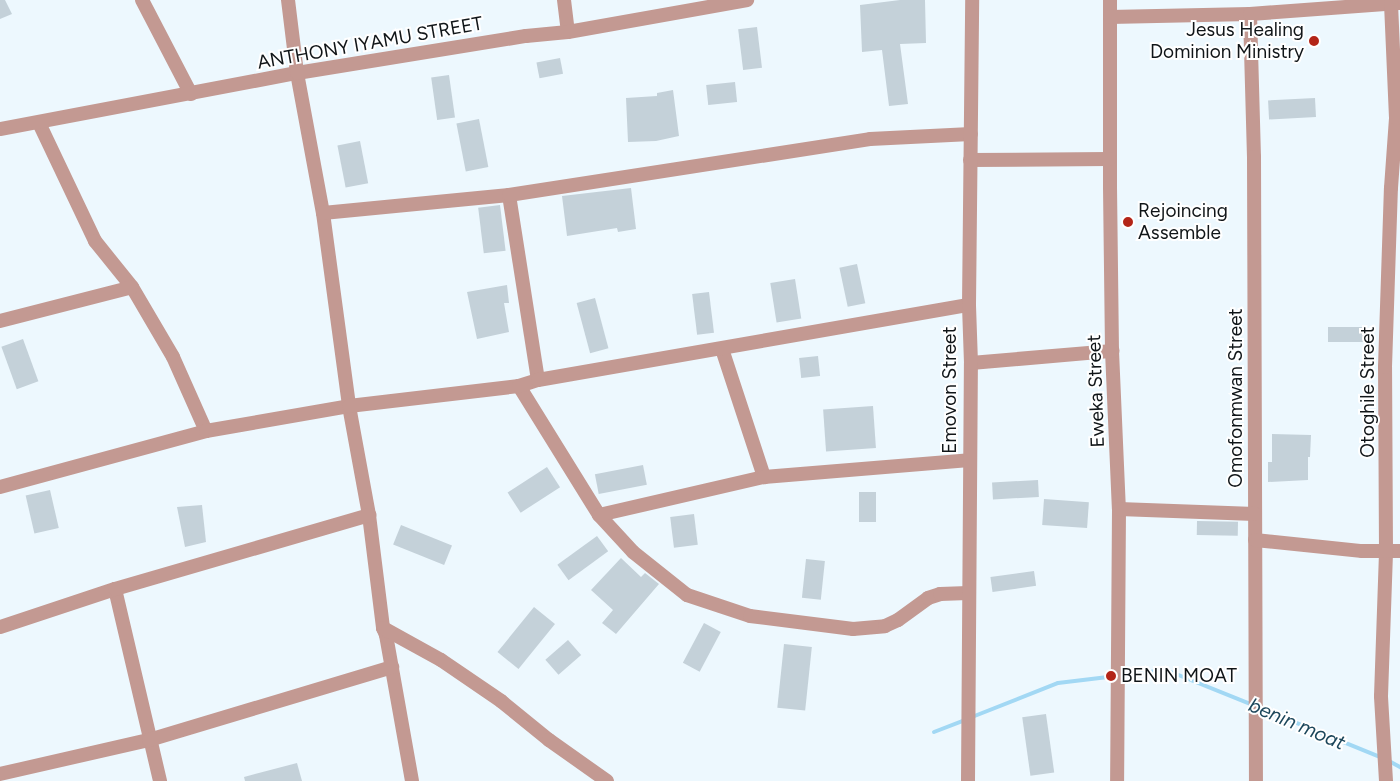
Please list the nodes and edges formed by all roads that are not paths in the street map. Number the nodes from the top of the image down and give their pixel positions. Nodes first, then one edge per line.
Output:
1 (142, 0) edge
2 (288, 0) edge
3 (564, 0) edge
4 (747, 0) edge
5 (972, 0) edge
6 (1110, 0) edge
7 (706, 3) edge
8 (1396, 3) edge
9 (1250, 14) junction
10 (1110, 17) junction
11 (568, 32) junction
12 (297, 74) junction
13 (192, 94) junction
14 (39, 123) junction
15 (0, 129) edge
16 (970, 134) junction
17 (1109, 159) junction
18 (970, 160) junction
19 (509, 195) junction
20 (323, 213) junction
21 (132, 287) junction
22 (969, 305) junction
23 (0, 321) edge
24 (722, 349) junction
25 (1112, 351) junction
26 (971, 363) junction
27 (538, 380) junction
28 (519, 386) junction
29 (349, 406) junction
30 (206, 432) junction
31 (969, 460) junction
32 (764, 477) junction
33 (0, 487) edge
34 (1119, 508) junction
35 (1254, 514) junction
36 (599, 515) junction
37 (369, 516) junction
38 (1255, 540) junction
39 (1393, 551) edge
40 (115, 589) junction
41 (968, 593) junction
42 (0, 626) edge
43 (383, 628) junction
44 (392, 667) junction
45 (149, 740) junction
46 (0, 774) edge
47 (160, 781) edge
48 (412, 781) edge
49 (607, 781) edge
50 (968, 781) edge
51 (1117, 781) edge
52 (1256, 781) edge
53 (1386, 781) edge

1 - 13 street
2 - 12 street
3 - 11 street
4 - 7 street, ANTHONY IYAMU STREET
5 - 16 street, Emovon Street
6 - 10 street, Eweka Street
7 - 11 street, ANTHONY IYAMU STREET
8 - 9 street
8 - 39 street, Otoghile Street
9 - 10 street
9 - 35 street, Omofonmwan Street
10 - 17 street, Eweka Street
11 - 12 street, ANTHONY IYAMU STREET
12 - 13 street, ANTHONY IYAMU STREET
12 - 20 street
13 - 14 street, ANTHONY IYAMU STREET
14 - 15 street, ANTHONY IYAMU STREET
14 - 21 street
16 - 18 street, Emovon Street
16 - 19 street
17 - 18 street
17 - 25 street, Eweka Street
18 - 22 street, Emovon Street
19 - 20 street
19 - 27 street
20 - 29 street
21 - 23 street
21 - 30 street
22 - 24 street
22 - 26 street, Emovon Street
24 - 27 street
24 - 32 street
25 - 26 street
25 - 34 street, Eweka Street
26 - 31 street, Emovon Street
27 - 28 street
28 - 29 street
28 - 36 street
29 - 30 street
29 - 37 street
30 - 33 street
31 - 32 street
31 - 41 street, Emovon Street
32 - 36 street
34 - 35 street
34 - 51 street, Eweka Street
35 - 38 street, Omofonmwan Street
36 - 41 street
37 - 40 street
37 - 43 street
38 - 39 street
38 - 52 street, Omofonmwan Street
39 - 53 street, Otoghile Street
40 - 42 street
40 - 45 street
41 - 50 street, Emovon Street
43 - 44 street
43 - 49 street
44 - 45 street
44 - 48 street
45 - 46 street
45 - 47 street

